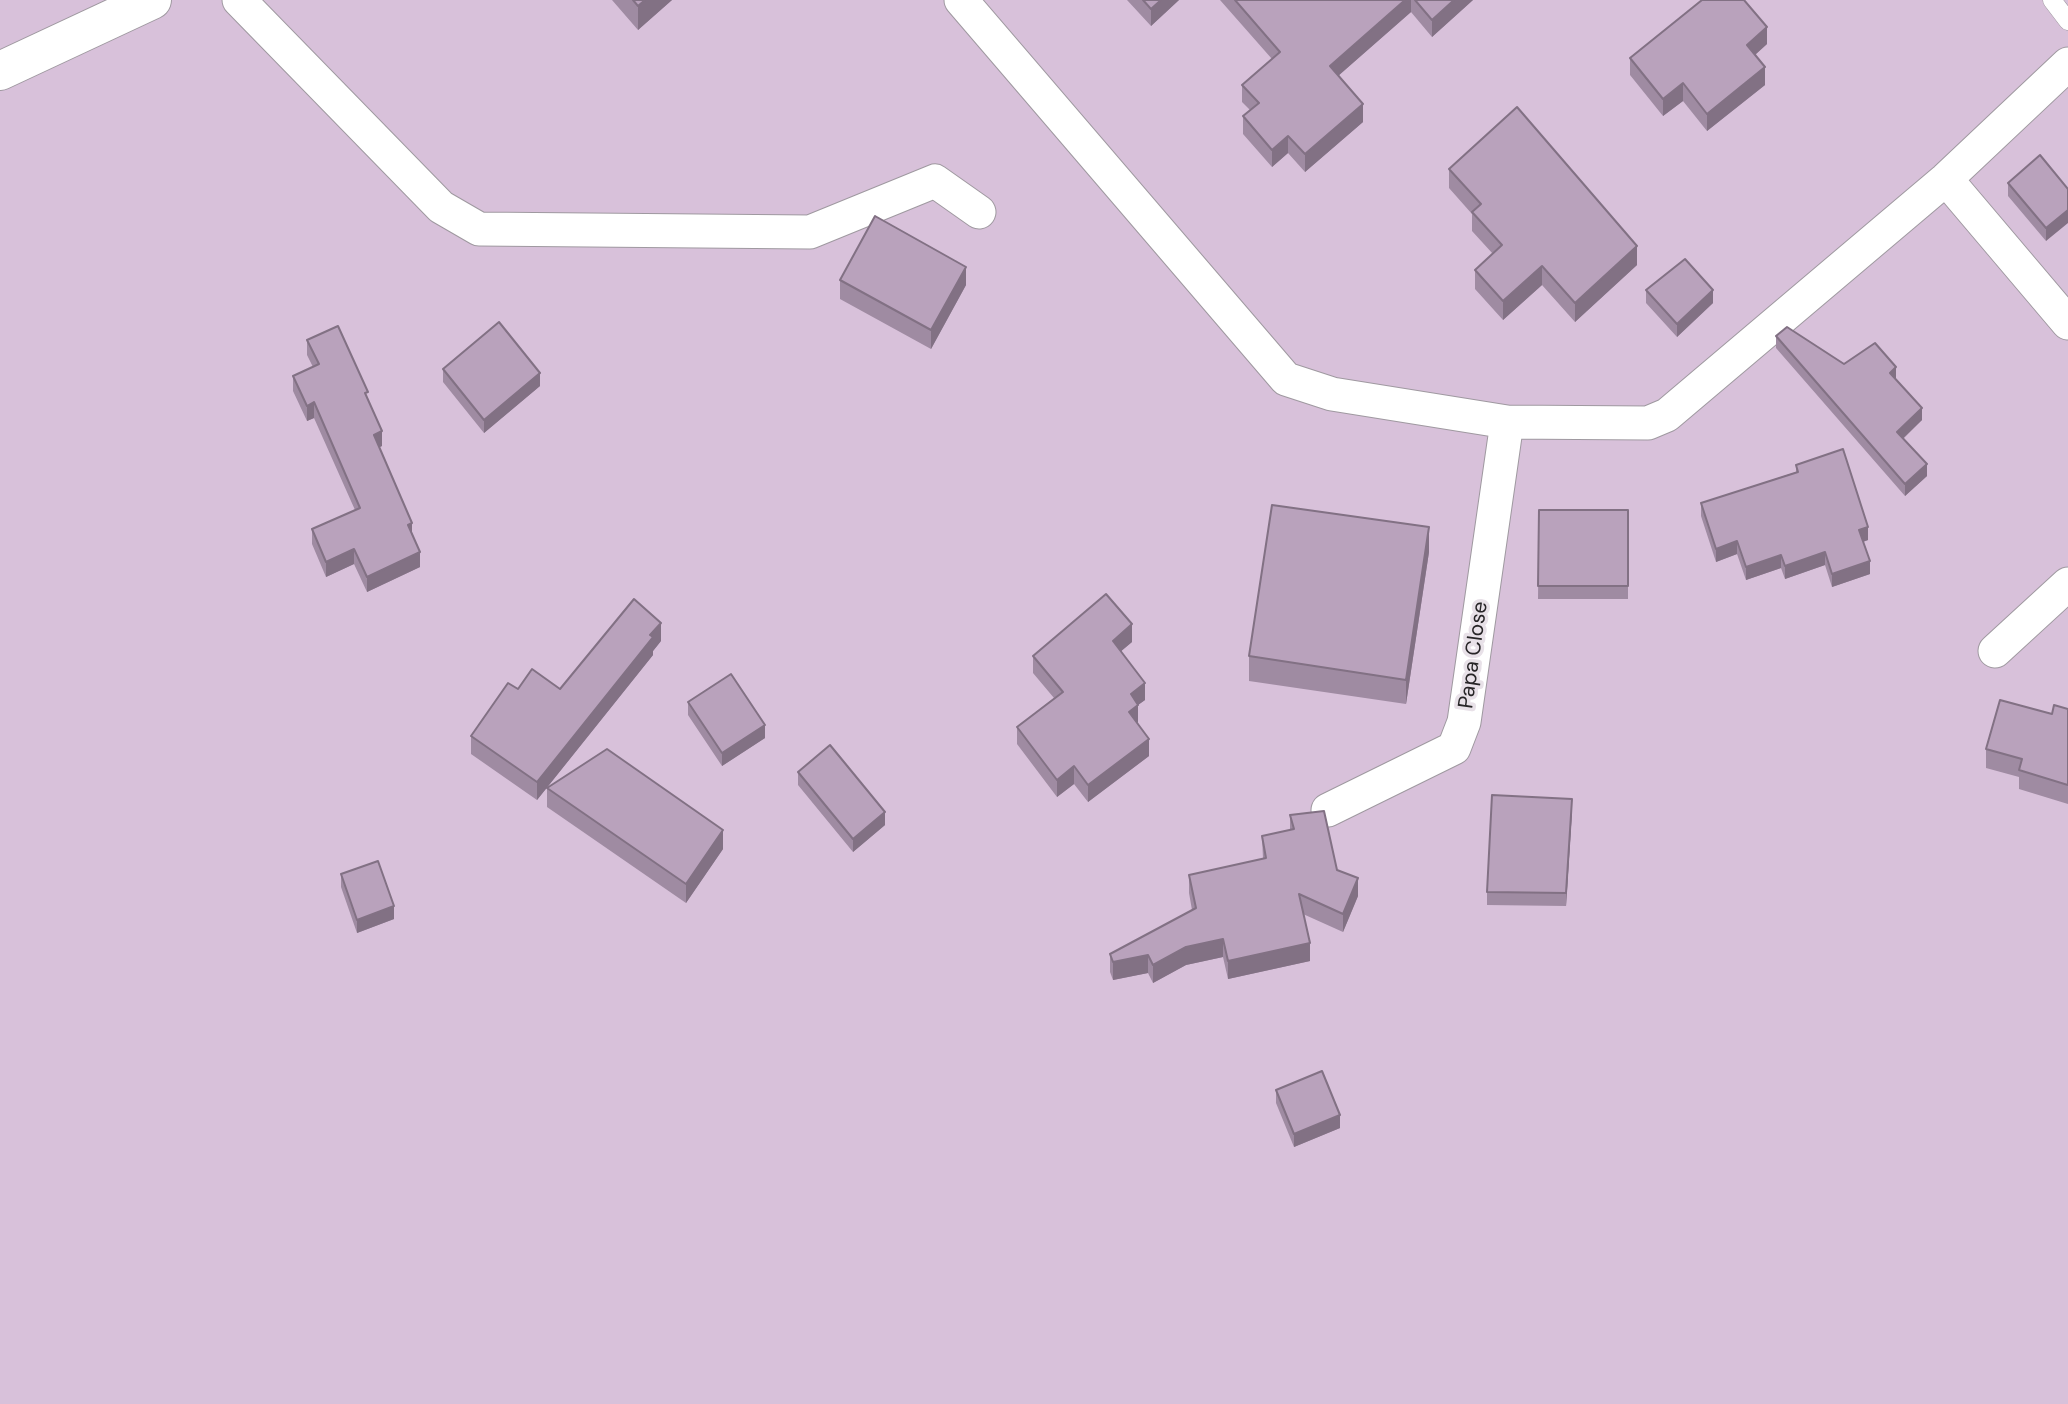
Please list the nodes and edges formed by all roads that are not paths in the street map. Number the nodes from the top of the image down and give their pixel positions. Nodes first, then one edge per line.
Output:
1 (152, 0) edge
2 (239, 0) edge
3 (961, 0) edge
4 (2052, 0) edge
5 (2068, 21) edge
6 (2068, 64) edge
7 (0, 71) edge
8 (1946, 179) junction
9 (979, 212) dead end
10 (2068, 323) edge
11 (1507, 422) junction
12 (2068, 584) edge
13 (1995, 651) dead end
14 (1328, 810) dead end

1 - 7 street
2 - 9 street
3 - 11 street
4 - 5 lane
6 - 8 street
8 - 10 street
8 - 11 street
11 - 14 street, Papa Close
12 - 13 street

